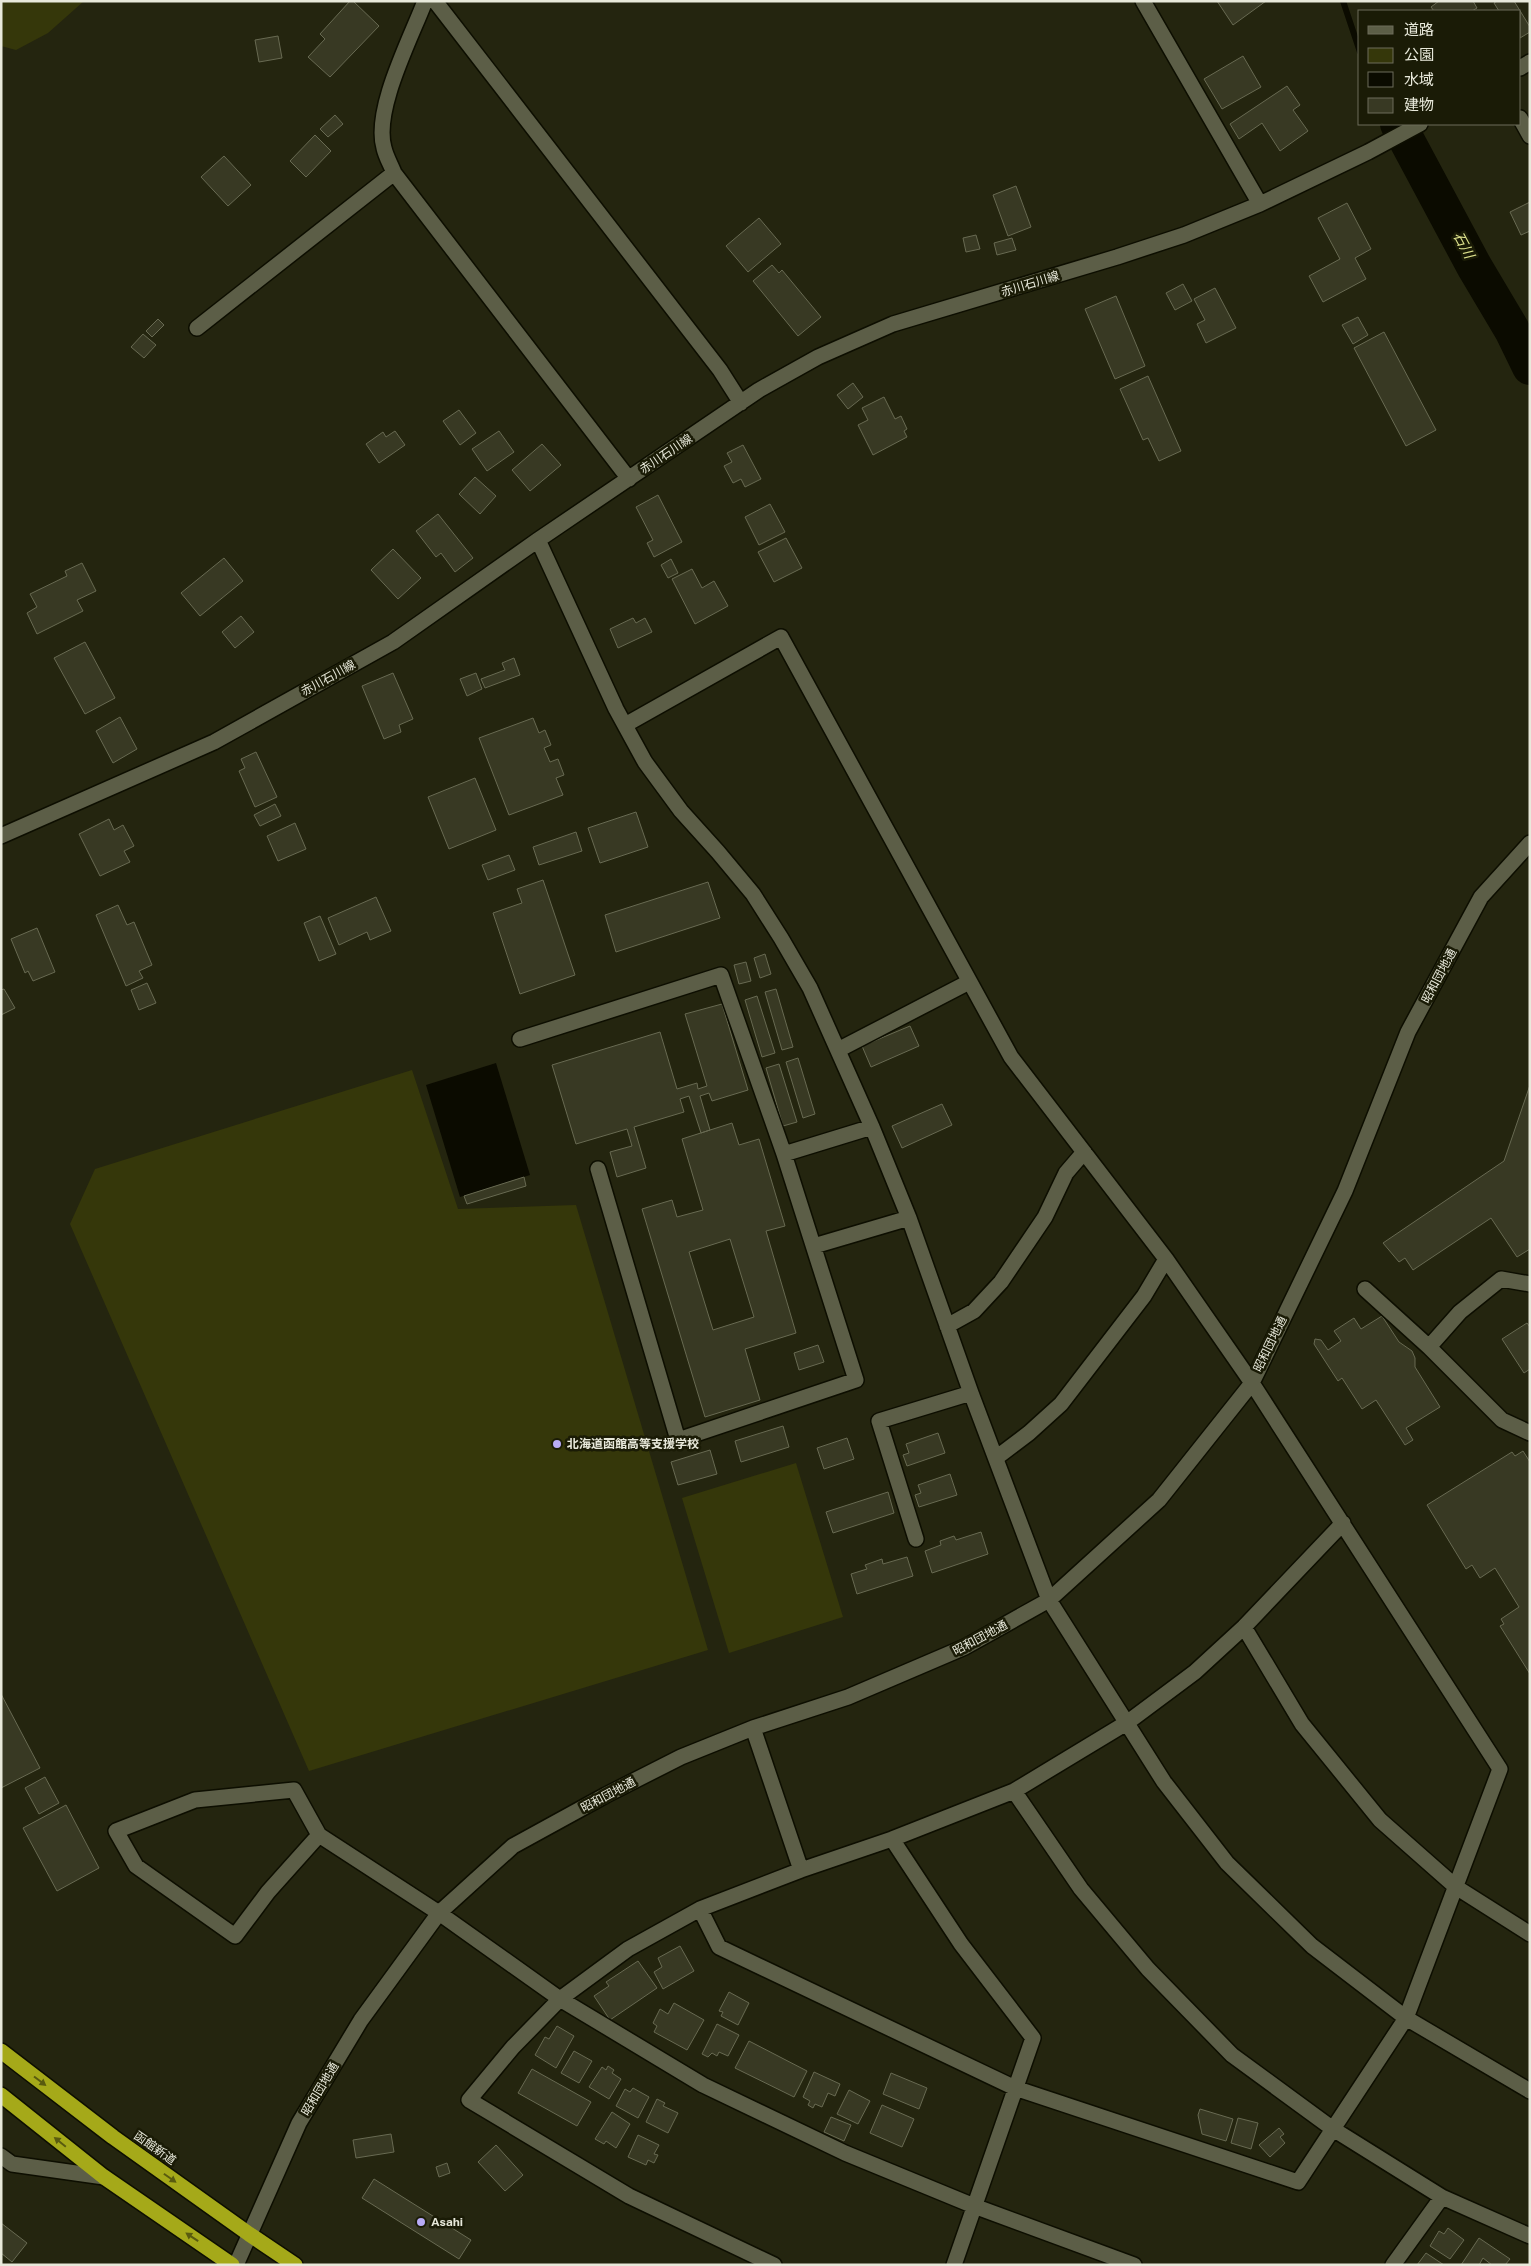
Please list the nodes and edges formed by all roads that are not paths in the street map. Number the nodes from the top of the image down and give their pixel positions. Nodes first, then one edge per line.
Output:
1 (426, 1) edge
2 (435, 1) edge
3 (1143, 1) edge
4 (1521, 120) edge
5 (1418, 125) edge
6 (1530, 136) edge
7 (394, 173) junction
8 (1260, 204) junction
9 (197, 328) dead end
10 (741, 403) junction
11 (629, 479) junction
12 (538, 540) junction
13 (625, 725) junction
14 (1, 836) edge
15 (1530, 843) edge
16 (969, 982) junction
17 (520, 1039) dead end
18 (838, 1050) junction
19 (872, 1127) junction
20 (1084, 1152) junction
21 (784, 1154) junction
22 (598, 1169) dead end
23 (909, 1218) junction
24 (814, 1246) junction
25 (1166, 1259) junction
26 (1530, 1284) edge
27 (1365, 1288) dead end
28 (947, 1326) junction
29 (1429, 1347) junction
30 (1252, 1383) junction
31 (971, 1393) junction
32 (1530, 1434) edge
33 (996, 1458) junction
34 (1343, 1523) junction
35 (916, 1539) dead end
36 (1049, 1600) junction
37 (1244, 1627) junction
38 (1128, 1722) junction
39 (753, 1728) junction
40 (1014, 1791) junction
41 (319, 1836) junction
42 (892, 1839) junction
43 (801, 1870) junction
44 (1456, 1887) junction
45 (700, 1909) junction
46 (439, 1913) junction
47 (1530, 1934) edge
48 (560, 1999) junction
49 (1406, 2018) junction
50 (1, 2051) edge
51 (1015, 2088) junction
52 (1530, 2091) edge
53 (1, 2095) edge
54 (1333, 2129) junction
55 (1, 2156) edge
56 (104, 2177) junction
57 (1442, 2197) junction
58 (974, 2206) junction
59 (249, 2234) junction
60 (1530, 2236) edge
61 (232, 2265) edge
62 (236, 2265) edge
63 (295, 2265) edge
64 (774, 2265) edge
65 (954, 2265) edge
66 (1134, 2265) edge
67 (1393, 2265) edge

1 - 7 street
2 - 10 street
3 - 8 street
4 - 6 street
5 - 8 street, 赤川石川線
7 - 9 street
7 - 11 street
8 - 10 street, 赤川石川線
10 - 11 street, 赤川石川線
11 - 12 street, 赤川石川線
12 - 13 street
12 - 14 street, 赤川石川線
13 - 16 street
13 - 18 street
15 - 30 street, 昭和団地通
16 - 18 street
16 - 20 street
17 - 21 street
18 - 19 street
19 - 21 street
19 - 23 street
20 - 25 street
20 - 28 street
21 - 24 street
22 - 24 street
23 - 24 street
23 - 28 street
25 - 30 street
25 - 33 street
26 - 29 street
27 - 29 street
28 - 31 street
29 - 32 street
30 - 34 street
30 - 36 street, 昭和団地通
31 - 33 street
31 - 35 street
33 - 36 street
34 - 37 street
34 - 44 street
36 - 38 street
36 - 39 street, 昭和団地通
37 - 38 street
37 - 44 street
38 - 40 street
38 - 49 street
39 - 43 street
39 - 46 street, 昭和団地通
40 - 42 street
40 - 54 street
41 - 41 street
41 - 46 street
42 - 43 street
42 - 51 street
43 - 45 street
44 - 47 street
44 - 49 street
45 - 48 street
45 - 51 street
46 - 48 street
46 - 59 street, 昭和団地通
48 - 58 street
48 - 64 street
49 - 52 street
49 - 54 street
50 -> 59 highway, 函館新道
51 - 54 street
51 - 58 street
56 -> 53 highway
54 - 57 street
55 - 56 street
61 -> 56 highway
57 - 60 street
57 - 67 street
58 - 65 street
58 - 66 street
59 - 62 street, 昭和団地通
59 - 63 highway, 函館新道

